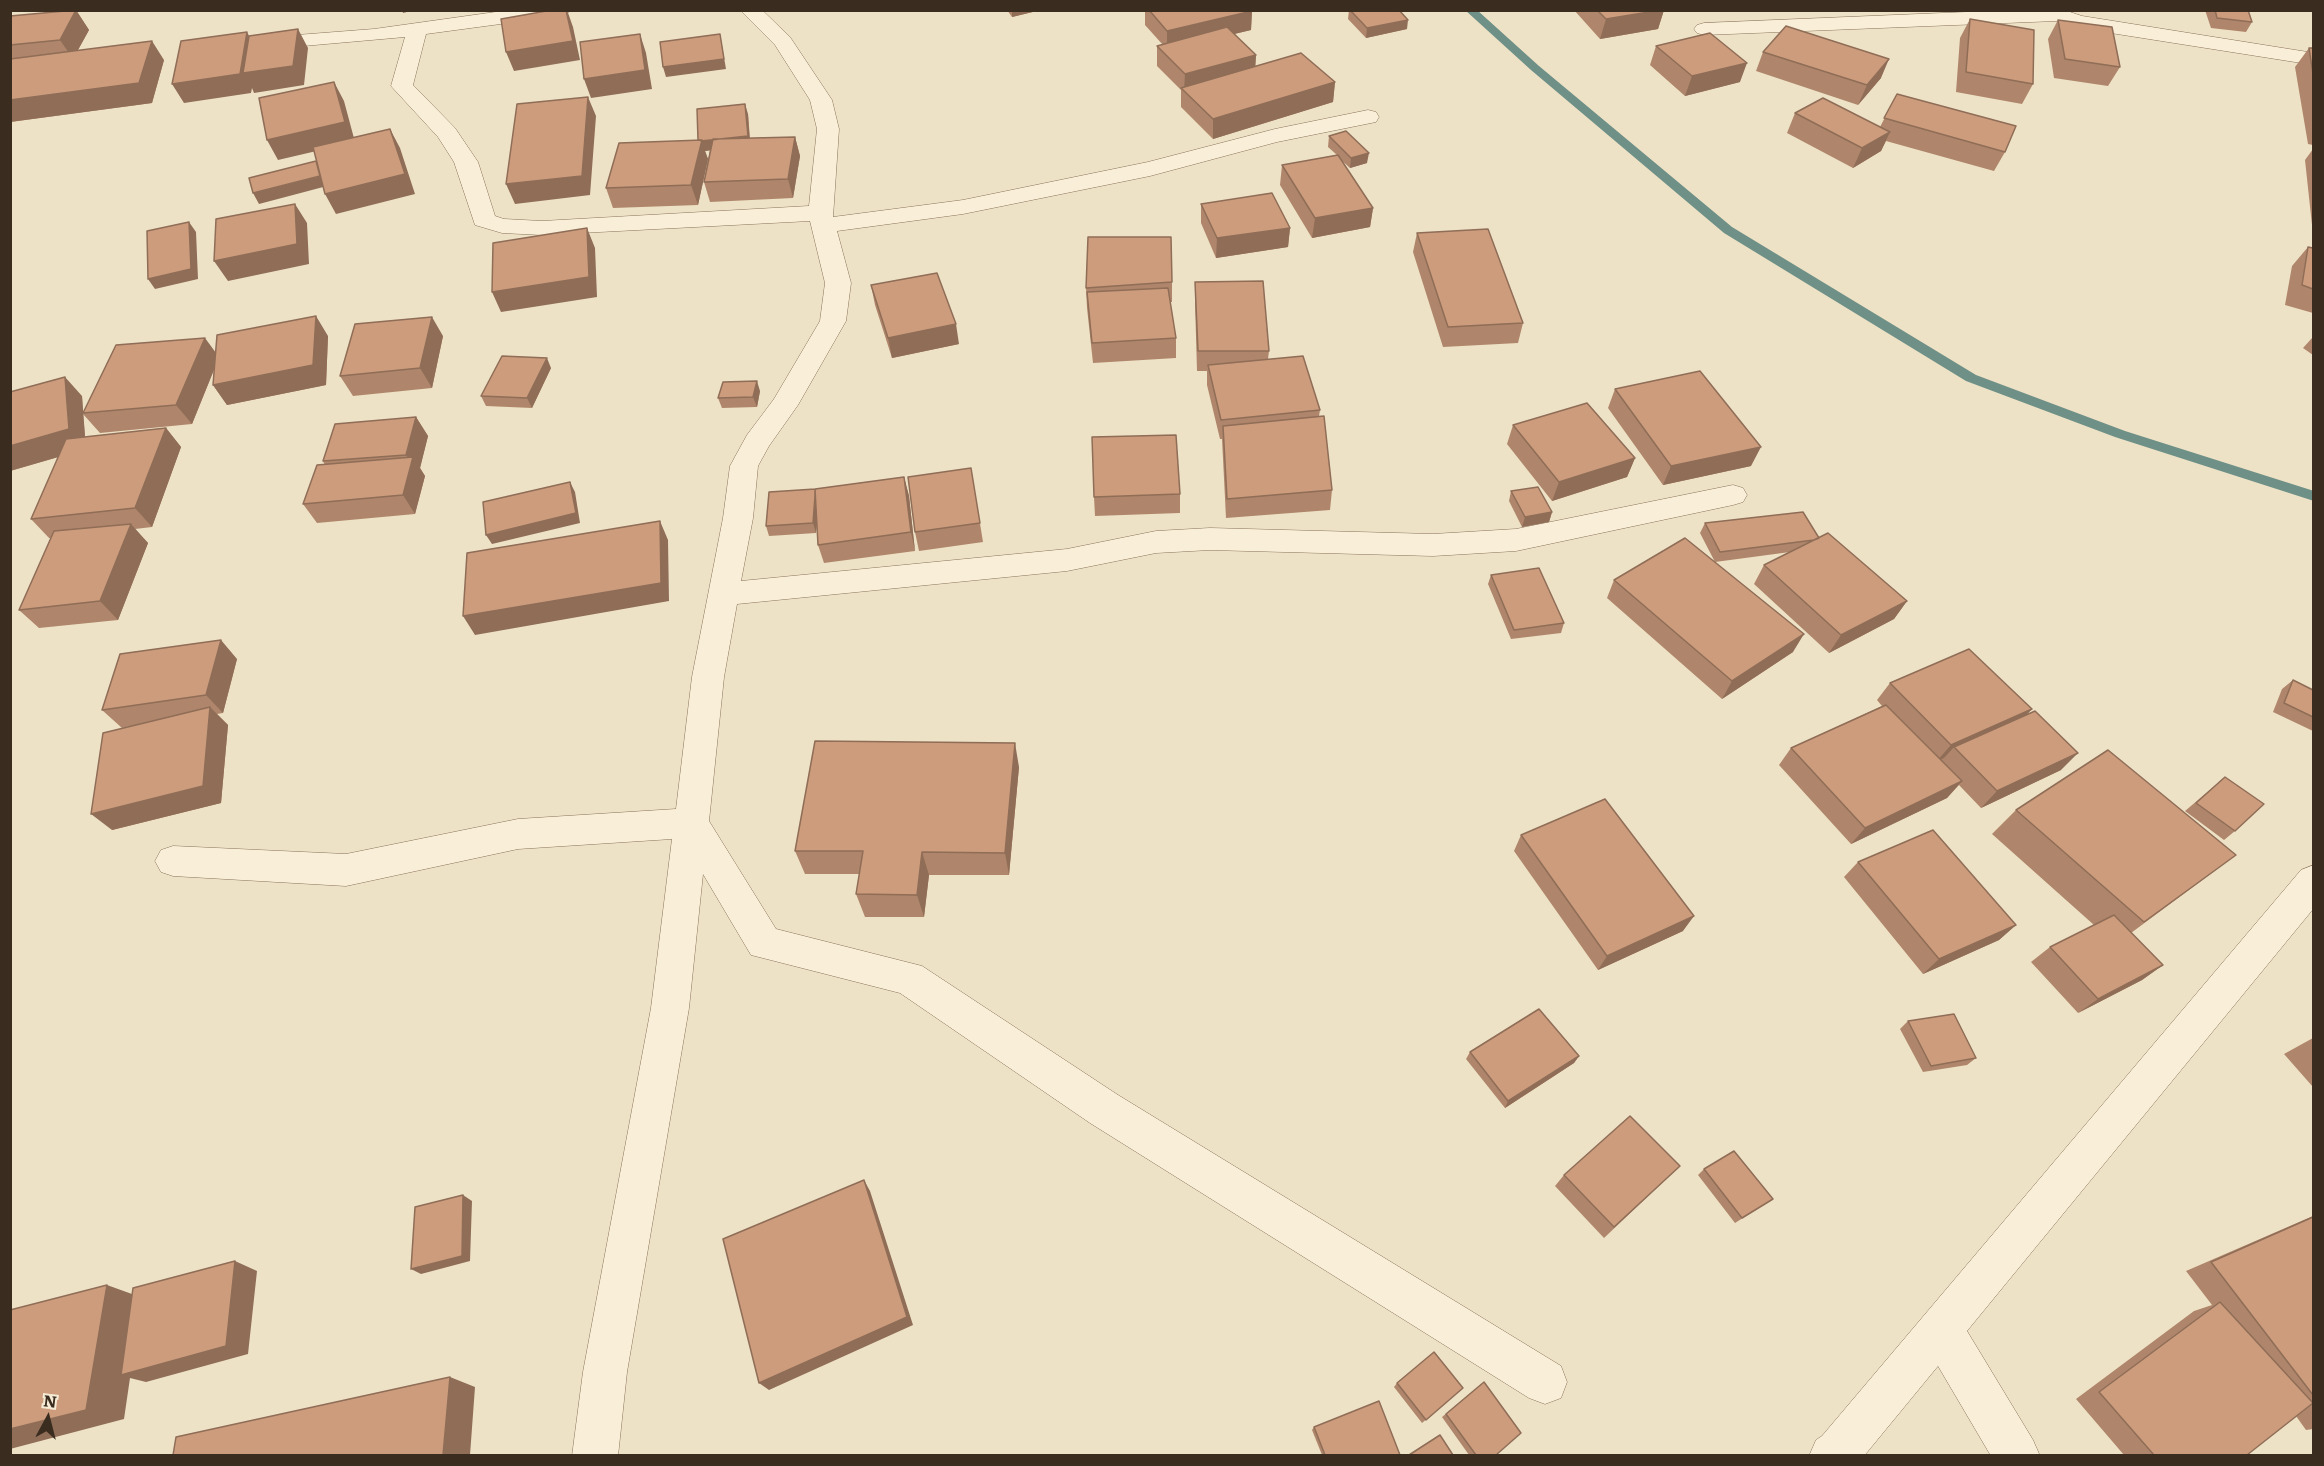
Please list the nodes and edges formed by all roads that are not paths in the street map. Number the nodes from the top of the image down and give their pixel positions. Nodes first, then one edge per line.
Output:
1 (560, 10) edge
2 (750, 10) edge
3 (1774, 10) edge
4 (2055, 13) edge
5 (1795, 25) junction
6 (1704, 29) dead end
7 (417, 30) junction
8 (234, 45) edge
9 (2313, 59) edge
10 (1368, 117) dead end
11 (822, 220) junction
12 (1733, 495) dead end
13 (723, 594) junction
14 (691, 823) junction
15 (173, 861) dead end
16 (2313, 881) edge
17 (1940, 1328) junction
18 (1545, 1382) dead end
19 (595, 1455) edge
20 (1832, 1455) edge
21 (2017, 1455) edge

1 - 7 street
2 - 11 street
3 - 5 street
4 - 5 street
4 - 9 street
5 - 6 street
7 - 8 street
7 - 11 street
10 - 11 street
11 - 13 street
12 - 13 street
13 - 14 street
14 - 15 street
14 - 18 street
14 - 19 street
16 - 17 street
17 - 20 street
17 - 21 street

